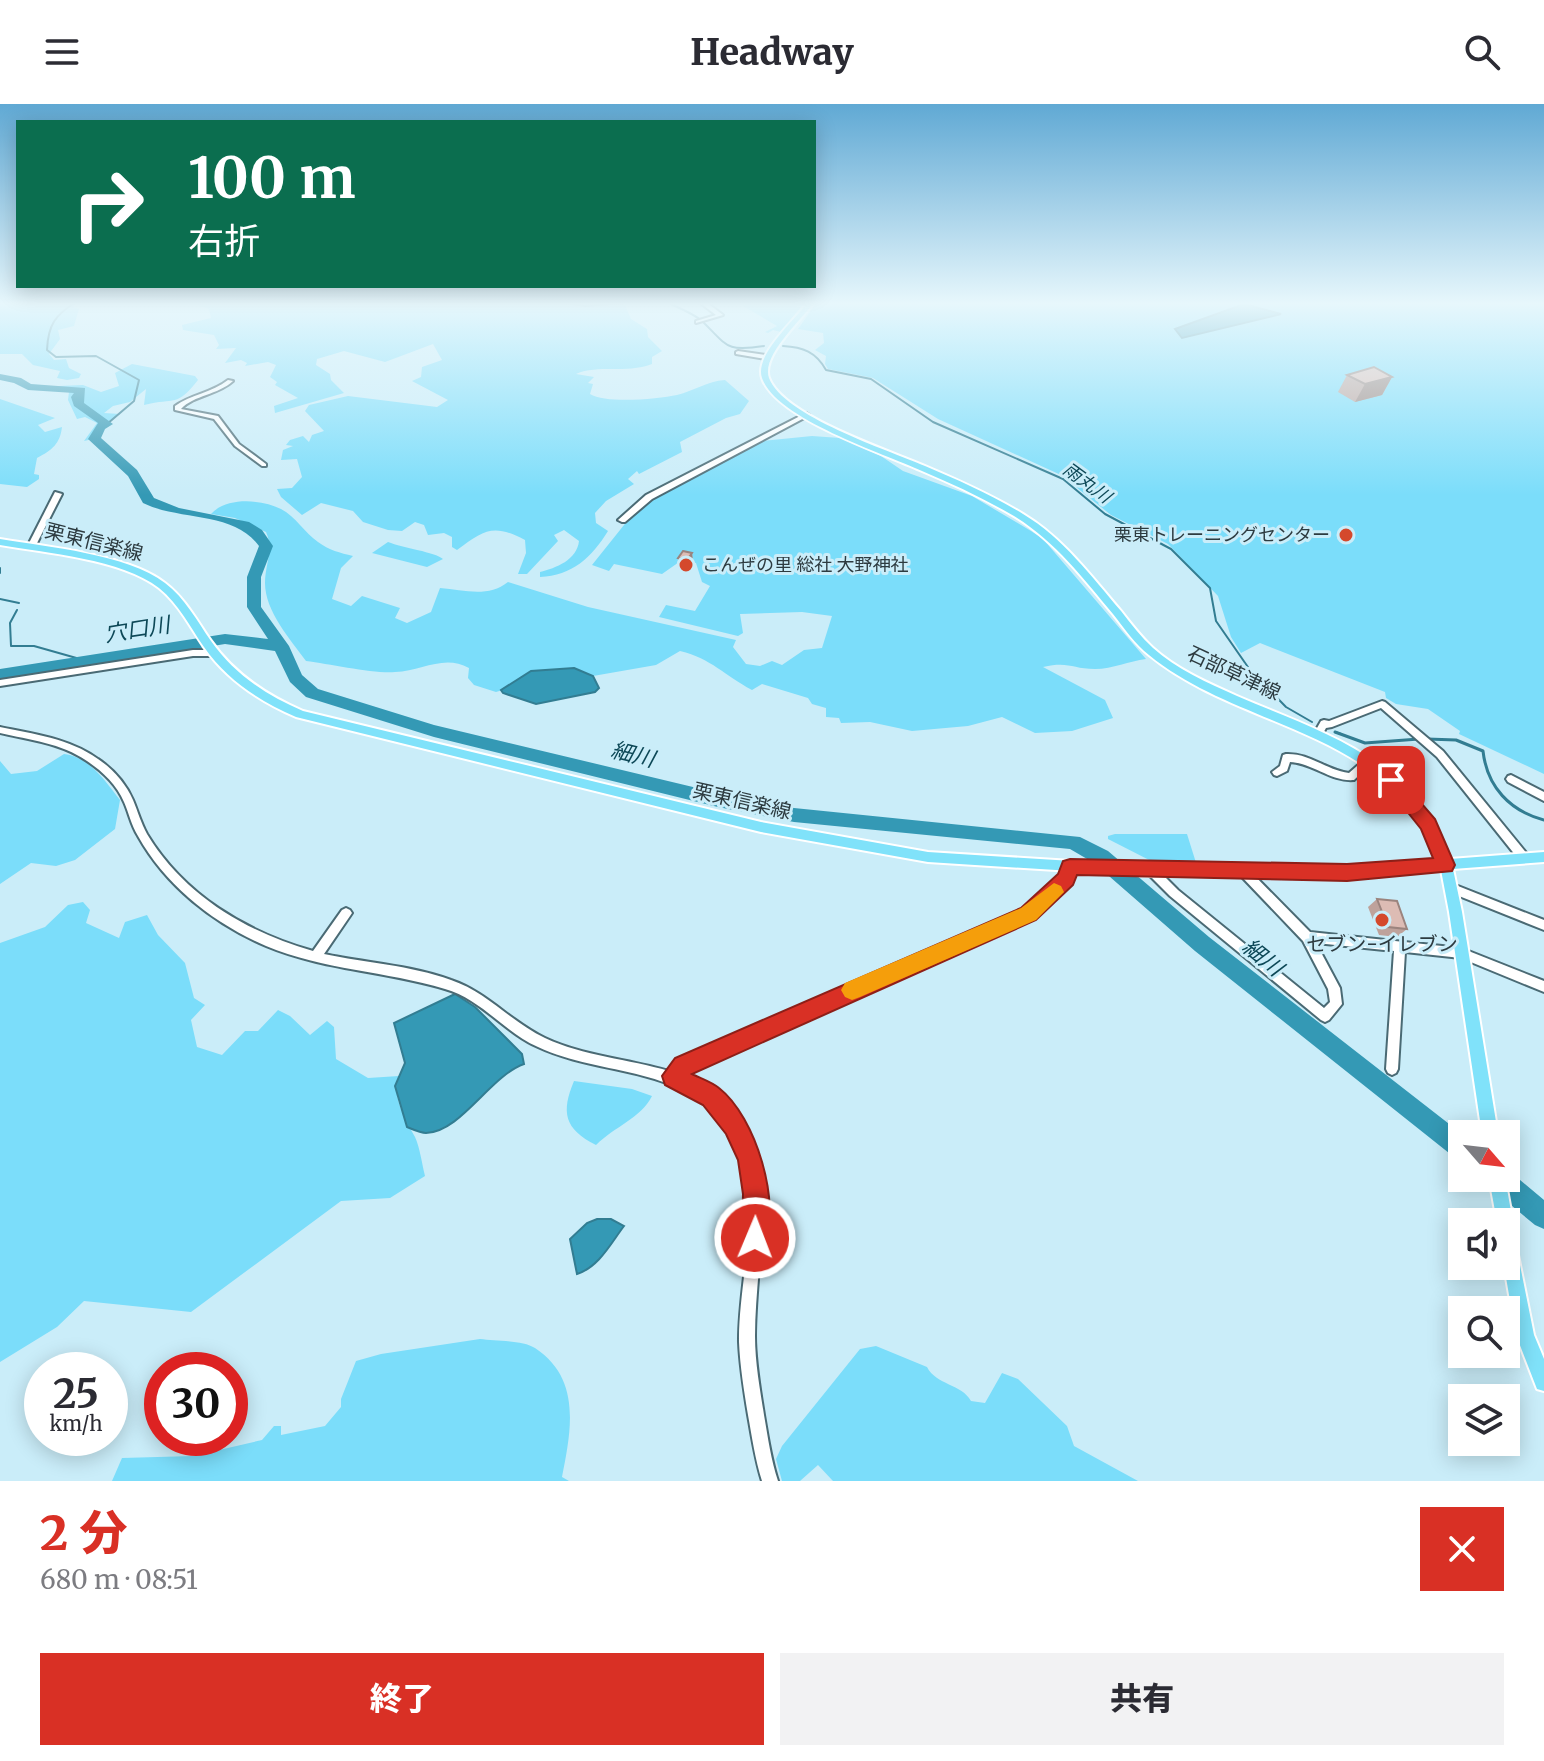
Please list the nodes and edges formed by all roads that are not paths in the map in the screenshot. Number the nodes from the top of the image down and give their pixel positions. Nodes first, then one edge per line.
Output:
1 (764, 366) edge
2 (230, 381) dead end
3 (806, 415) junction
4 (264, 465) dead end
5 (58, 494) dead end
6 (622, 520) dead end
7 (0, 542) edge
8 (31, 547) junction
9 (209, 646) junction
10 (0, 683) edge
11 (0, 730) edge
12 (1318, 735) junction
13 (1368, 762) junction
14 (1277, 772) dead end
15 (1511, 779) dead end
16 (1544, 797) edge
17 (1544, 857) edge
18 (1524, 858) junction
19 (1445, 865) junction
20 (1077, 867) junction
21 (1147, 870) junction
22 (1244, 872) junction
23 (1453, 889) junction
24 (346, 913) dead end
25 (1544, 925) edge
26 (1307, 937) junction
27 (1400, 947) junction
28 (1461, 953) junction
29 (316, 956) junction
30 (1544, 987) edge
31 (1392, 1069) dead end
32 (673, 1076) junction
33 (1488, 1120) edge
34 (1515, 1280) edge
35 (1544, 1382) edge
36 (770, 1481) edge

1 - 3 main road, 石部草津線
2 - 4 street
3 - 6 street
3 - 12 main road, 石部草津線
5 - 8 street
7 - 8 main road, 栗東信楽線
8 - 9 main road, 栗東信楽線
9 - 10 street
9 - 20 main road, 栗東信楽線
11 - 29 street
12 - 13 main road, 石部草津線
12 - 18 street
13 - 14 street
13 - 19 main road, 石部草津線
15 - 16 street
17 - 18 main road, 栗東信楽線
18 - 19 main road, 栗東信楽線
19 - 22 main road, 栗東信楽線
19 - 23 main road, 石部草津線
20 - 21 main road, 栗東信楽線
20 - 32 street
21 - 22 main road, 栗東信楽線
21 - 26 street
22 - 26 street
23 - 25 street
23 - 28 main road, 石部草津線
24 - 29 street
26 - 27 street
27 - 28 street
27 - 31 street
28 - 30 street
28 - 33 main road, 石部草津線
29 - 32 street
32 - 36 street
34 - 35 main road

